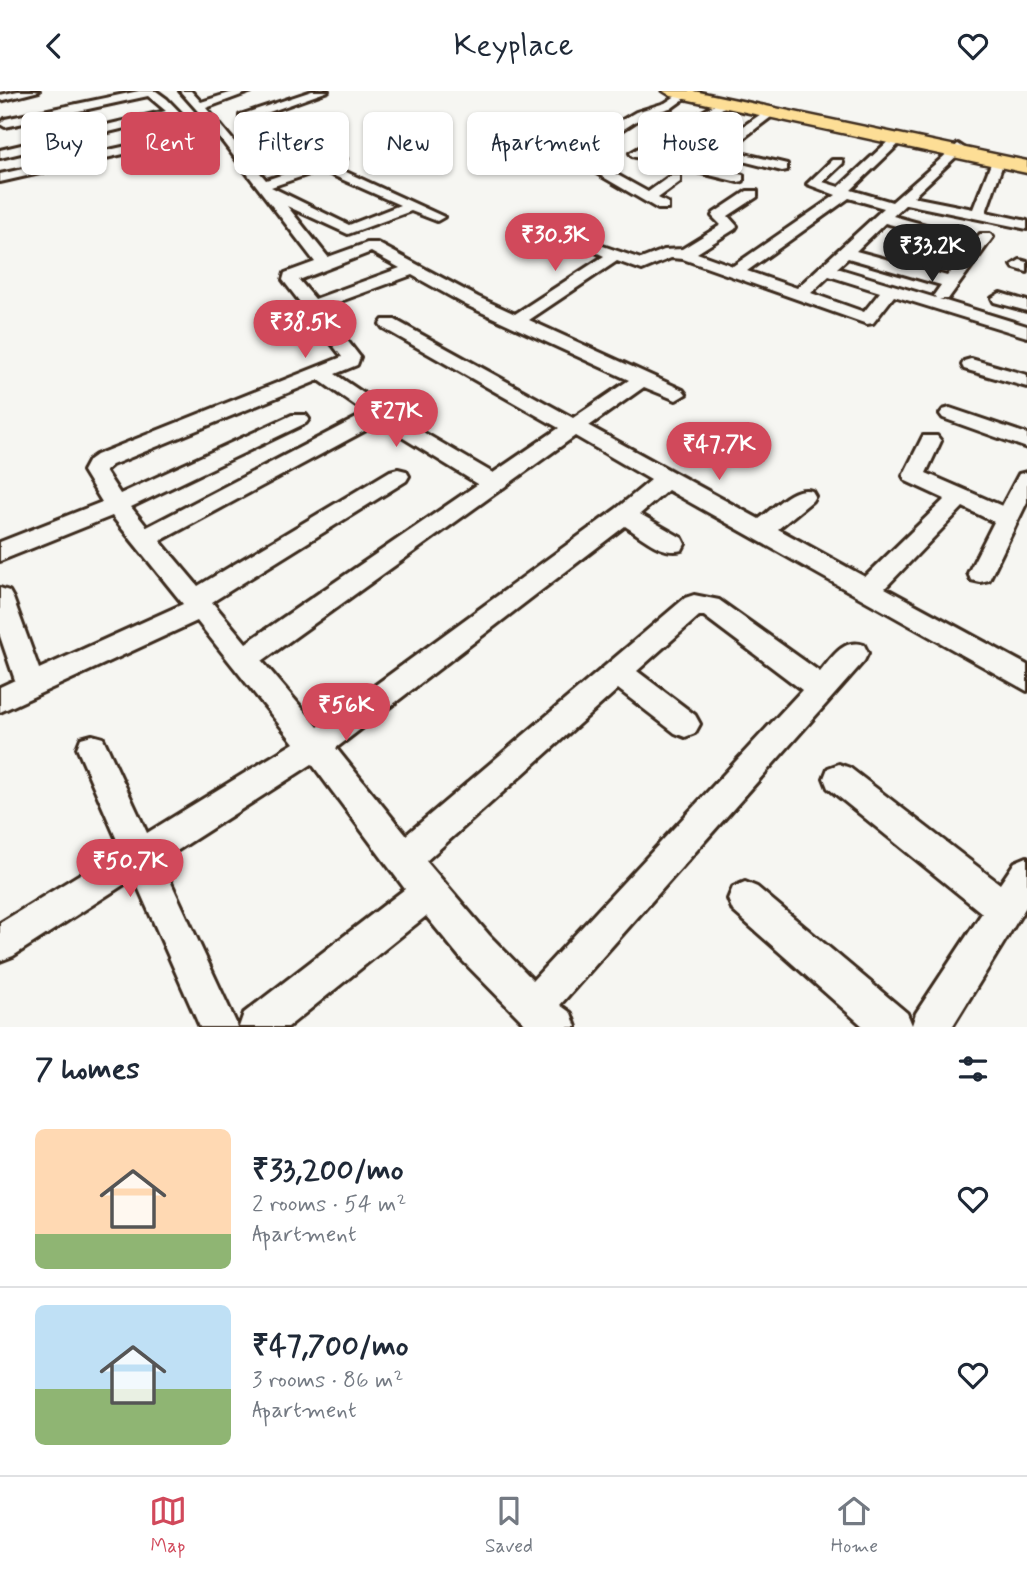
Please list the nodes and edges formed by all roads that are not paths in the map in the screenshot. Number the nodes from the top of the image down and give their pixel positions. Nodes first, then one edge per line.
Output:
1 (34, 91) edge
2 (99, 91) edge
3 (247, 91) edge
4 (323, 91) edge
5 (682, 92) edge
6 (0, 98) edge
7 (163, 101) junction
8 (725, 102) junction
9 (200, 107) edge
10 (172, 112) edge
11 (178, 112) edge
12 (258, 112) edge
13 (709, 112) edge
14 (771, 112) junction
15 (234, 113) edge
16 (624, 123) edge
17 (5, 124) edge
18 (743, 132) edge
19 (21, 139) edge
20 (898, 139) junction
21 (21, 149) edge
22 (956, 149) junction
23 (0, 154) edge
24 (743, 157) edge
25 (998, 161) junction
26 (837, 163) dead end
27 (1027, 165) edge
28 (782, 167) dead end
29 (629, 170) dead end
30 (21, 171) edge
31 (301, 175) edge
32 (343, 175) edge
33 (608, 175) edge
34 (658, 175) edge
35 (725, 175) edge
36 (612, 177) junction
37 (0, 178) edge
38 (738, 178) dead end
39 (266, 189) junction
40 (844, 193) junction
41 (751, 194) dead end
42 (649, 198) junction
43 (411, 206) junction
44 (663, 206) dead end
45 (894, 208) junction
46 (978, 215) junction
47 (437, 217) dead end
48 (1027, 225) edge
49 (348, 230) junction
50 (929, 231) junction
51 (310, 244) junction
52 (595, 248) dead end
53 (846, 253) junction
54 (685, 254) junction
55 (615, 256) junction
56 (324, 263) junction
57 (897, 267) junction
58 (412, 269) junction
59 (827, 270) junction
60 (734, 272) junction
61 (953, 283) junction
62 (890, 290) junction
63 (799, 295) junction
64 (1000, 298) dead end
65 (934, 304) junction
66 (1027, 306) edge
67 (310, 307) junction
68 (516, 321) junction
69 (389, 324) dead end
70 (1027, 331) edge
71 (971, 365) dead end
72 (322, 374) junction
73 (642, 379) junction
74 (1027, 381) edge
75 (676, 394) dead end
76 (380, 414) junction
77 (950, 414) dead end
78 (299, 419) dead end
79 (577, 427) junction
80 (930, 441) dead end
81 (1027, 441) edge
82 (398, 475) dead end
83 (668, 478) junction
84 (1027, 479) edge
85 (495, 484) junction
86 (804, 496) dead end
87 (959, 498) junction
88 (116, 505) junction
89 (624, 515) junction
90 (1007, 518) junction
91 (761, 530) junction
92 (144, 539) junction
93 (673, 544) dead end
94 (0, 552) edge
95 (979, 573) dead end
96 (868, 590) junction
97 (0, 597) edge
98 (198, 604) junction
99 (854, 653) dead end
100 (243, 660) junction
101 (617, 672) junction
102 (1025, 675) edge
103 (31, 685) junction
104 (822, 689) junction
105 (0, 700) edge
106 (684, 725) dead end
107 (315, 746) junction
108 (92, 748) dead end
109 (839, 778) dead end
110 (140, 855) junction
111 (404, 859) junction
112 (1027, 874) edge
113 (428, 892) junction
114 (745, 899) dead end
115 (1004, 909) junction
116 (0, 943) edge
117 (545, 1017) edge
118 (219, 1027) edge
119 (257, 1027) edge
120 (893, 1027) edge
121 (930, 1027) edge

1 - 6 street
2 - 17 street
3 - 9 street
4 - 12 street
5 - 8 highway
5 - 16 street
5 - 22 highway
7 - 9 street
7 - 10 street
7 - 17 street
8 - 13 street
8 - 14 highway
9 - 11 street
9 - 15 street
9 - 39 street
14 - 18 street
14 - 20 highway
17 - 19 street
20 - 22 highway
20 - 40 street
21 - 23 street
22 - 25 highway
22 - 27 highway
22 - 45 street
24 - 28 street
25 - 27 highway
25 - 46 street
26 - 40 street
29 - 36 street
30 - 37 street
31 - 39 street
32 - 43 street
33 - 36 street
34 - 42 street
35 - 38 street
36 - 42 street
39 - 49 street
39 - 51 street
40 - 45 street
40 - 60 street
41 - 54 street
42 - 44 street
43 - 47 street
43 - 49 street
45 - 46 street
45 - 50 street
45 - 53 street
46 - 48 street
49 - 51 street
50 - 57 street
50 - 61 street
51 - 56 street
52 - 55 street
53 - 57 street
53 - 59 street
54 - 55 street
54 - 60 street
55 - 68 street
56 - 58 street
56 - 67 street
57 - 61 street
58 - 67 street
58 - 68 street
59 - 62 street
59 - 63 street
60 - 63 street
61 - 65 street
62 - 63 street
62 - 65 street
64 - 66 street
65 - 70 street
67 - 72 street
68 - 73 street
69 - 79 street
71 - 74 street
72 - 76 street
72 - 88 street
73 - 75 street
73 - 79 street
76 - 85 street
76 - 92 street
77 - 81 street
78 - 88 street
79 - 83 street
79 - 85 street
80 - 87 street
82 - 98 street
83 - 89 street
83 - 91 street
84 - 90 street
85 - 100 street
86 - 91 street
87 - 90 street
87 - 96 street
88 - 92 street
88 - 94 street
89 - 93 street
89 - 107 street
90 - 95 street
91 - 96 street
92 - 98 street
96 - 102 street
97 - 103 street
98 - 100 street
98 - 103 street
99 - 104 street
100 - 107 street
101 - 104 street
101 - 106 street
101 - 111 street
103 - 105 street
104 - 117 street
107 - 110 street
107 - 111 street
108 - 110 street
109 - 115 street
110 - 116 street
110 - 118 street
111 - 113 street
112 - 115 street
113 - 117 street
113 - 119 street
114 - 120 street
115 - 121 street

